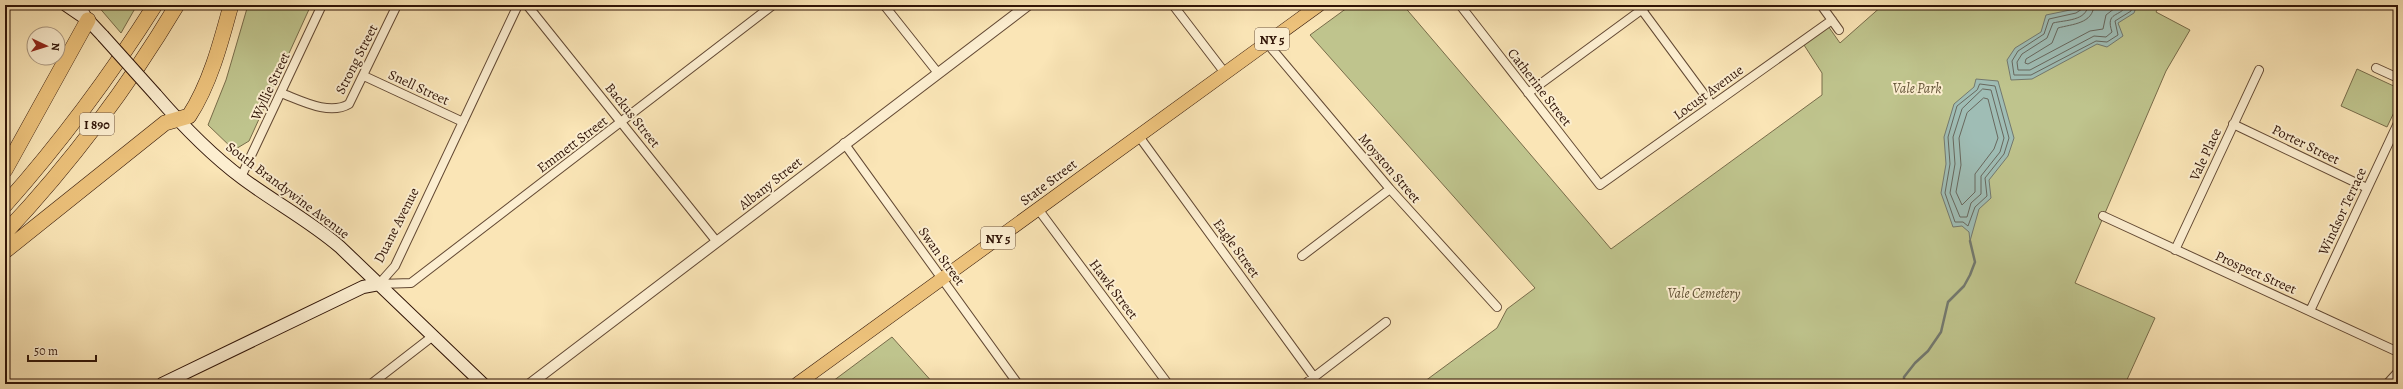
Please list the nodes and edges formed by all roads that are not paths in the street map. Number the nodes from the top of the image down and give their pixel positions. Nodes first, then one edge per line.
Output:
1 (66, 5) edge
2 (80, 5) edge
3 (154, 5) edge
4 (177, 5) edge
5 (232, 5) edge
6 (322, 5) edge
7 (397, 5) edge
8 (518, 5) edge
9 (527, 5) edge
10 (773, 5) edge
11 (884, 5) edge
12 (1028, 5) edge
13 (1174, 5) edge
14 (1319, 5) edge
15 (1460, 5) edge
16 (1821, 5) edge
17 (1643, 6) edge
18 (88, 20) junction
19 (1832, 20) junction
20 (1839, 30) dead end
21 (1267, 43) junction
22 (2376, 68) dead end
23 (2259, 70) dead end
24 (938, 73) junction
25 (1226, 73) junction
26 (364, 76) junction
27 (2398, 78) edge
28 (281, 93) junction
29 (1528, 93) junction
30 (1712, 105) junction
31 (178, 120) junction
32 (463, 122) junction
33 (622, 123) junction
34 (2398, 123) edge
35 (2233, 124) junction
36 (1138, 135) junction
37 (844, 143) junction
38 (5, 170) edge
39 (241, 177) junction
40 (1600, 185) joint
41 (2367, 188) junction
42 (1390, 189) junction
43 (5, 205) edge
44 (1038, 209) junction
45 (2103, 216) dead end
46 (5, 233) edge
47 (718, 242) junction
48 (2175, 250) junction
49 (5, 251) edge
50 (1302, 256) dead end
51 (943, 279) junction
52 (378, 284) junction
53 (1497, 307) dead end
54 (2310, 311) junction
55 (1386, 322) dead end
56 (433, 336) junction
57 (2398, 352) edge
58 (2398, 372) edge
59 (1314, 377) junction
60 (164, 384) edge
61 (371, 384) edge
62 (483, 384) edge
63 (530, 384) edge
64 (796, 384) edge
65 (1018, 384) edge
66 (1168, 384) edge
67 (1305, 384) edge
68 (2387, 384) edge

1 - 18 main road, South Brandywine Avenue
2 - 18 street
3 - 43 highway, I 890
4 - 46 highway, I 890
5 - 31 highway
6 - 28 street, Wyllie Street
7 - 26 street, Strong Street
8 - 32 street, Duane Avenue
9 - 33 street, Backus Street
10 - 33 street, Emmett Street
11 - 24 street
12 - 24 street, Albany Street
13 - 25 street
14 - 21 main road, State Street / NY 5
15 - 29 street, Catherine Street
16 - 19 street
17 - 29 street
17 - 30 street
18 - 31 main road, South Brandywine Avenue, bridge
18 - 38 highway
19 - 20 street
19 - 30 street, Locust Avenue
21 - 25 main road, State Street / NY 5
21 - 42 street, Moyston Street
22 - 27 street
23 - 35 street, Vale Place
24 - 37 street, Albany Street
25 - 36 main road, State Street / NY 5
26 - 28 street, Strong Street
26 - 32 street, Snell Street
28 - 39 street, Wyllie Street
29 - 40 street, Catherine Street
30 - 40 street, Locust Avenue
31 - 39 main road, South Brandywine Avenue
31 - 49 highway
32 - 52 street, Duane Avenue
33 - 47 street, Backus Street
33 - 52 street, Emmett Street
34 - 41 street, Windsor Terrace
35 - 41 street, Porter Street
35 - 48 street, Vale Place
36 - 44 main road, State Street / NY 5
36 - 59 street, Eagle Street
37 - 47 street, Albany Street
37 - 51 street, Swan Street
39 - 52 main road, South Brandywine Avenue
41 - 54 street, Windsor Terrace
42 - 50 street
42 - 53 street, Moyston Street
44 - 51 main road, State Street / NY 5
44 - 66 street, Hawk Street
45 - 48 street, Prospect Street
47 - 63 street, Albany Street
48 - 54 street, Prospect Street
51 - 64 main road, State Street / NY 5
51 - 65 street, Swan Street
52 - 56 main road, South Brandywine Avenue
52 - 60 main road, Duane Avenue
54 - 57 street, Prospect Street
55 - 59 street
56 - 61 street
56 - 62 main road, South Brandywine Avenue
58 - 68 street
59 - 67 street

